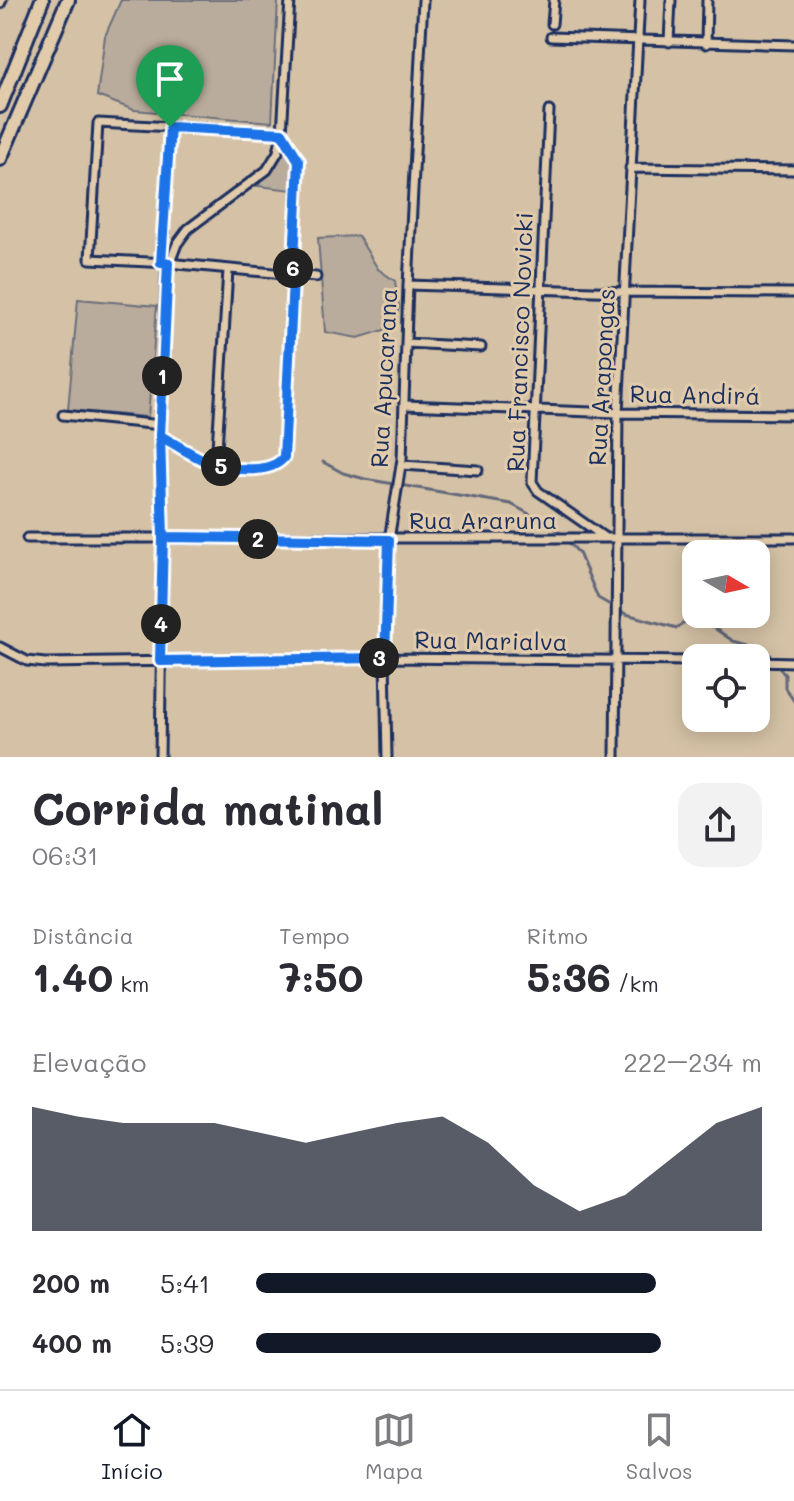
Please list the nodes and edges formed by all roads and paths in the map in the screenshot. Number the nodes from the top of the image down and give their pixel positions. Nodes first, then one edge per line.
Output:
1 (42, 0) edge
2 (68, 0) edge
3 (290, 0) edge
4 (423, 0) edge
5 (554, 0) edge
6 (640, 0) edge
7 (671, 0) edge
8 (707, 0) edge
9 (552, 24) dead end
10 (551, 37) dead end
11 (637, 41) junction
12 (669, 42) junction
13 (706, 44) junction
14 (794, 45) edge
15 (0, 106) edge
16 (549, 111) dead end
17 (170, 127) junction
18 (282, 133) junction
19 (0, 159) edge
20 (630, 168) junction
21 (794, 170) edge
22 (164, 263) junction
23 (228, 270) junction
24 (293, 276) junction
25 (316, 277) dead end
26 (408, 285) junction
27 (542, 288) junction
28 (625, 292) junction
29 (794, 293) edge
30 (406, 343) junction
31 (481, 347) dead end
32 (404, 405) junction
33 (535, 410) junction
34 (618, 413) junction
35 (63, 415) dead end
36 (794, 415) edge
37 (161, 425) junction
38 (160, 436) junction
39 (216, 465) junction
40 (402, 465) junction
41 (478, 470) dead end
42 (163, 537) junction
43 (605, 537) junction
44 (27, 538) dead end
45 (615, 538) junction
46 (794, 538) edge
47 (389, 540) junction
48 (0, 647) edge
49 (385, 658) junction
50 (160, 661) junction
51 (616, 661) junction
52 (682, 661) edge
53 (770, 661) edge
54 (794, 662) edge
55 (160, 757) edge
56 (387, 757) edge
57 (615, 757) edge

1 - 15 highway
2 - 19 highway
3 - 18 street
4 - 26 street, Rua Apucarana
5 - 9 street
6 - 11 street, Rua Arapongas
7 - 12 street
8 - 13 street
10 - 11 street
11 - 12 street
11 - 20 street, Rua Arapongas
12 - 13 street
13 - 14 street
16 - 27 street, Rua Francisco Novicki
17 - 18 street
17 - 22 street
17 - 22 street
18 - 22 street
18 - 24 street
20 - 21 street
20 - 28 street, Rua Arapongas
22 - 23 street
22 - 37 street
23 - 24 street
23 - 39 street
24 - 25 street
24 - 39 street
26 - 27 street
26 - 30 street, Rua Apucarana
27 - 28 street
27 - 33 street, Rua Francisco Novicki
28 - 29 street
28 - 34 street, Rua Arapongas
30 - 31 street
30 - 32 street, Rua Apucarana
32 - 33 street, Rua Andirá
32 - 40 street, Rua Apucarana
33 - 34 street, Rua Andirá
33 - 43 street, Rua Francisco Novicki
34 - 36 street, Rua Andirá
34 - 45 street, Rua Arapongas
35 - 37 street
37 - 38 street
38 - 39 street
38 - 42 street
40 - 41 street
40 - 47 street, Rua Apucarana
42 - 44 street, Rua Araruna
42 - 47 street, Rua Araruna
42 - 50 street
43 - 45 street, Rua Araruna
43 - 47 street, Rua Araruna
45 - 46 street, Rua Araruna
45 - 51 street, Rua Arapongas
47 - 49 street, Rua Apucarana
48 - 50 street, Rua Marialva
49 - 50 street, Rua Marialva
49 - 51 street, Rua Marialva
49 - 56 street, Rua Apucarana
50 - 55 street
51 - 52 street, Rua Marialva
51 - 57 street, Rua Arapongas
53 - 54 street

